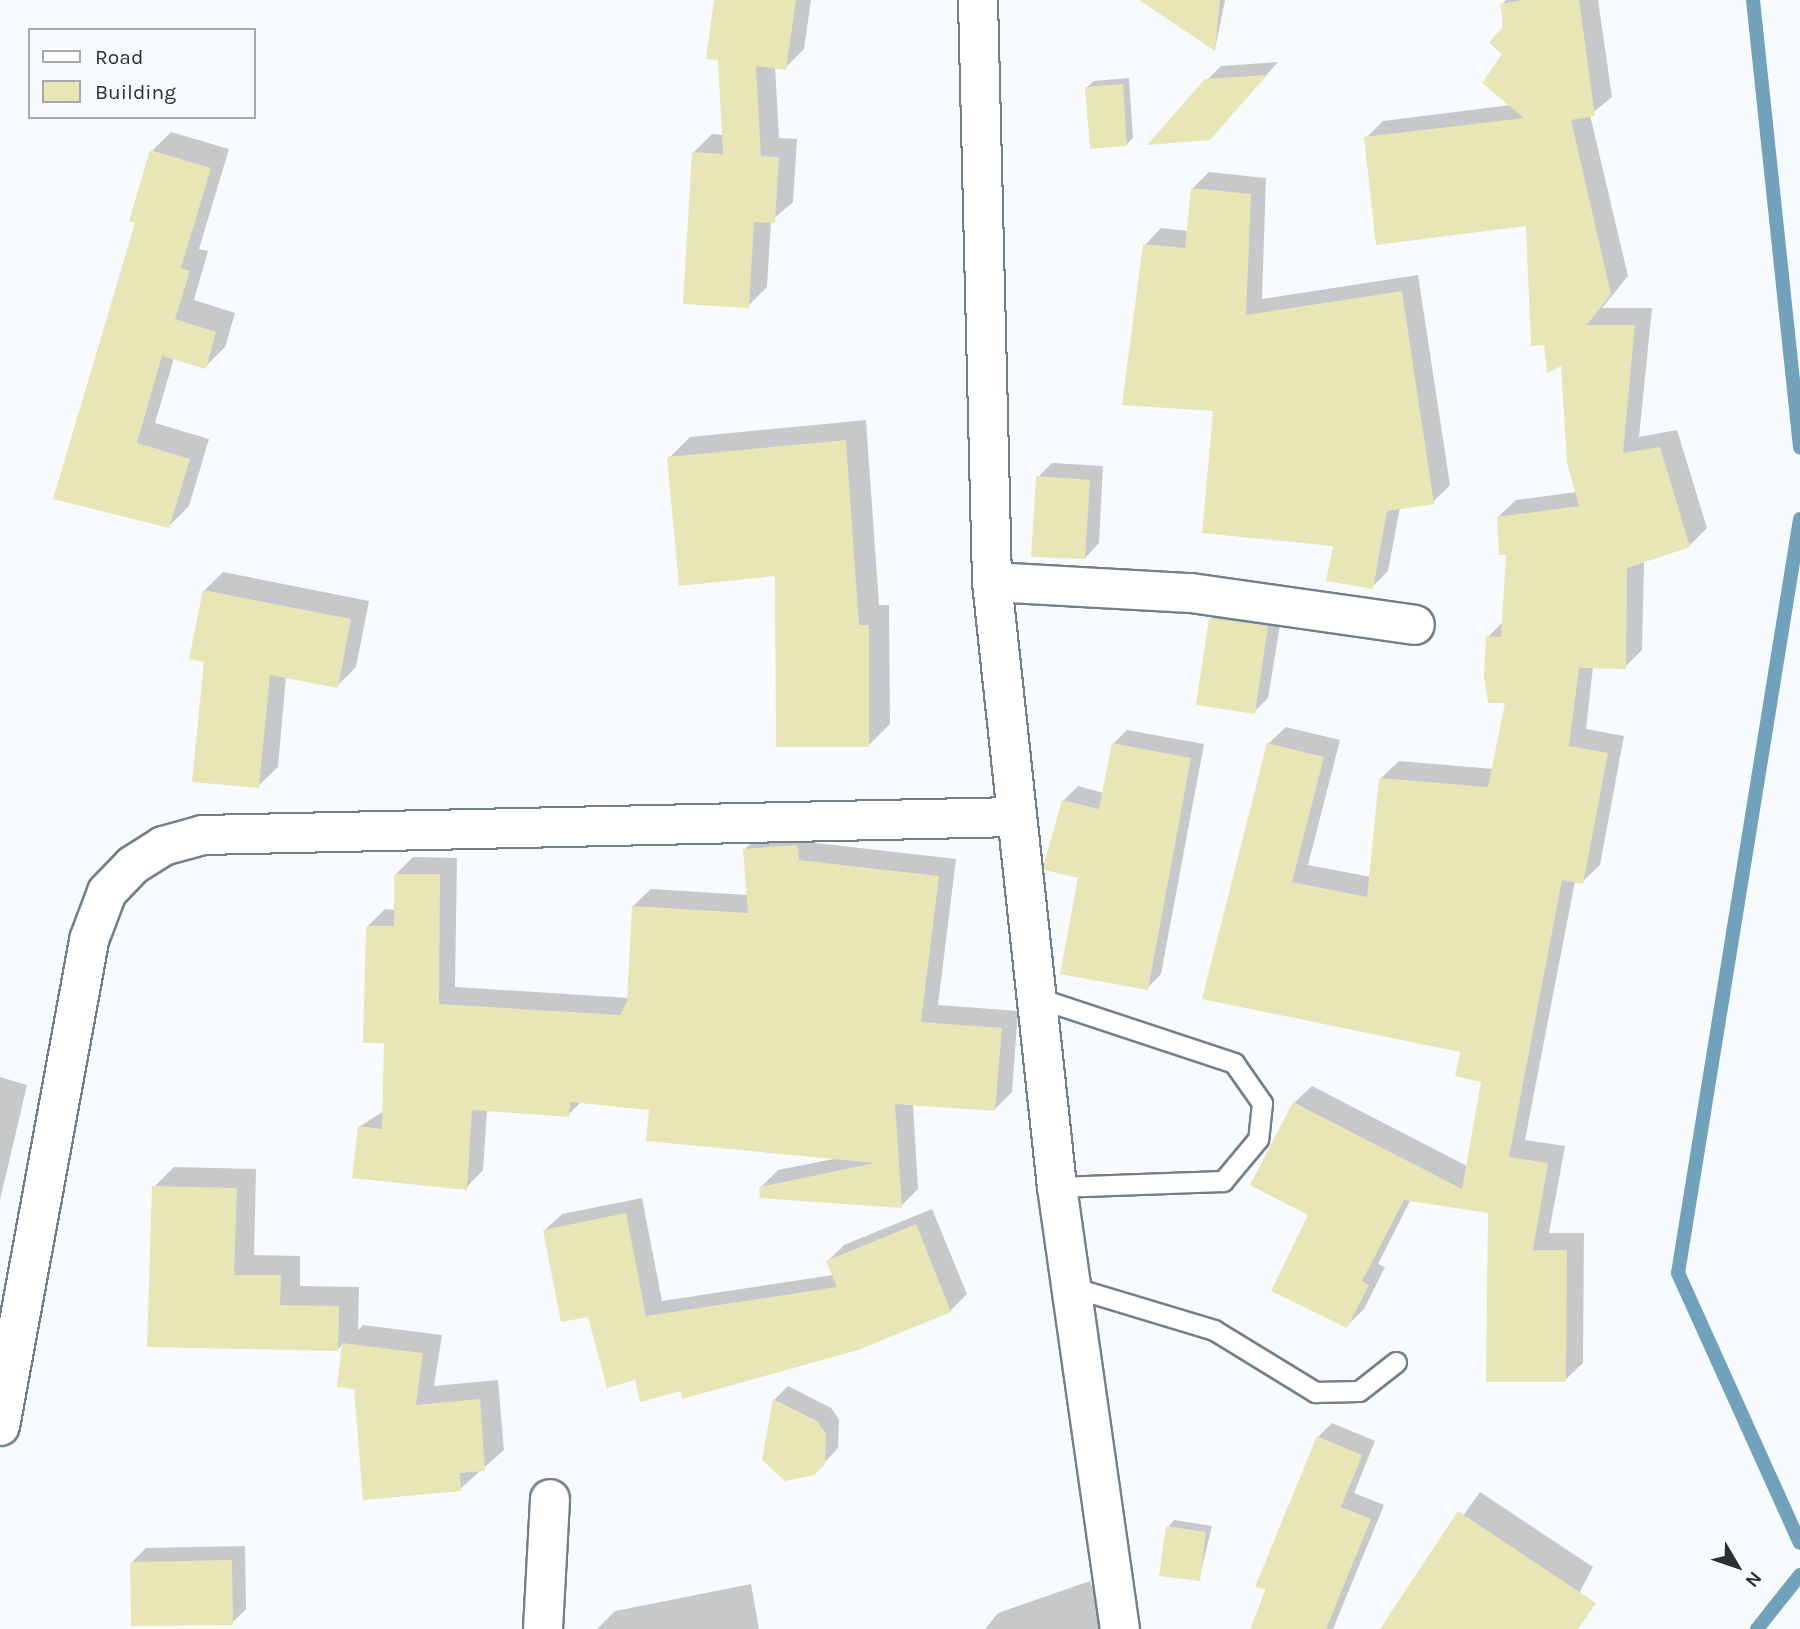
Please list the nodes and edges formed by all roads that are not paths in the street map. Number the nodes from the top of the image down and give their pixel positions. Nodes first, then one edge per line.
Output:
1 (978, 0) edge
2 (992, 582) junction
3 (1415, 625) dead end
4 (1016, 817) junction
5 (1035, 998) junction
6 (1057, 1187) junction
7 (1075, 1288) junction
8 (1396, 1362) dead end
9 (0, 1426) edge
10 (550, 1499) dead end
11 (543, 1629) edge
12 (1120, 1629) edge

1 - 2 street
2 - 3 street
2 - 4 street
4 - 5 street
4 - 9 street
5 - 6 street
5 - 6 lane
6 - 7 street
7 - 8 lane
7 - 12 street
10 - 11 street

